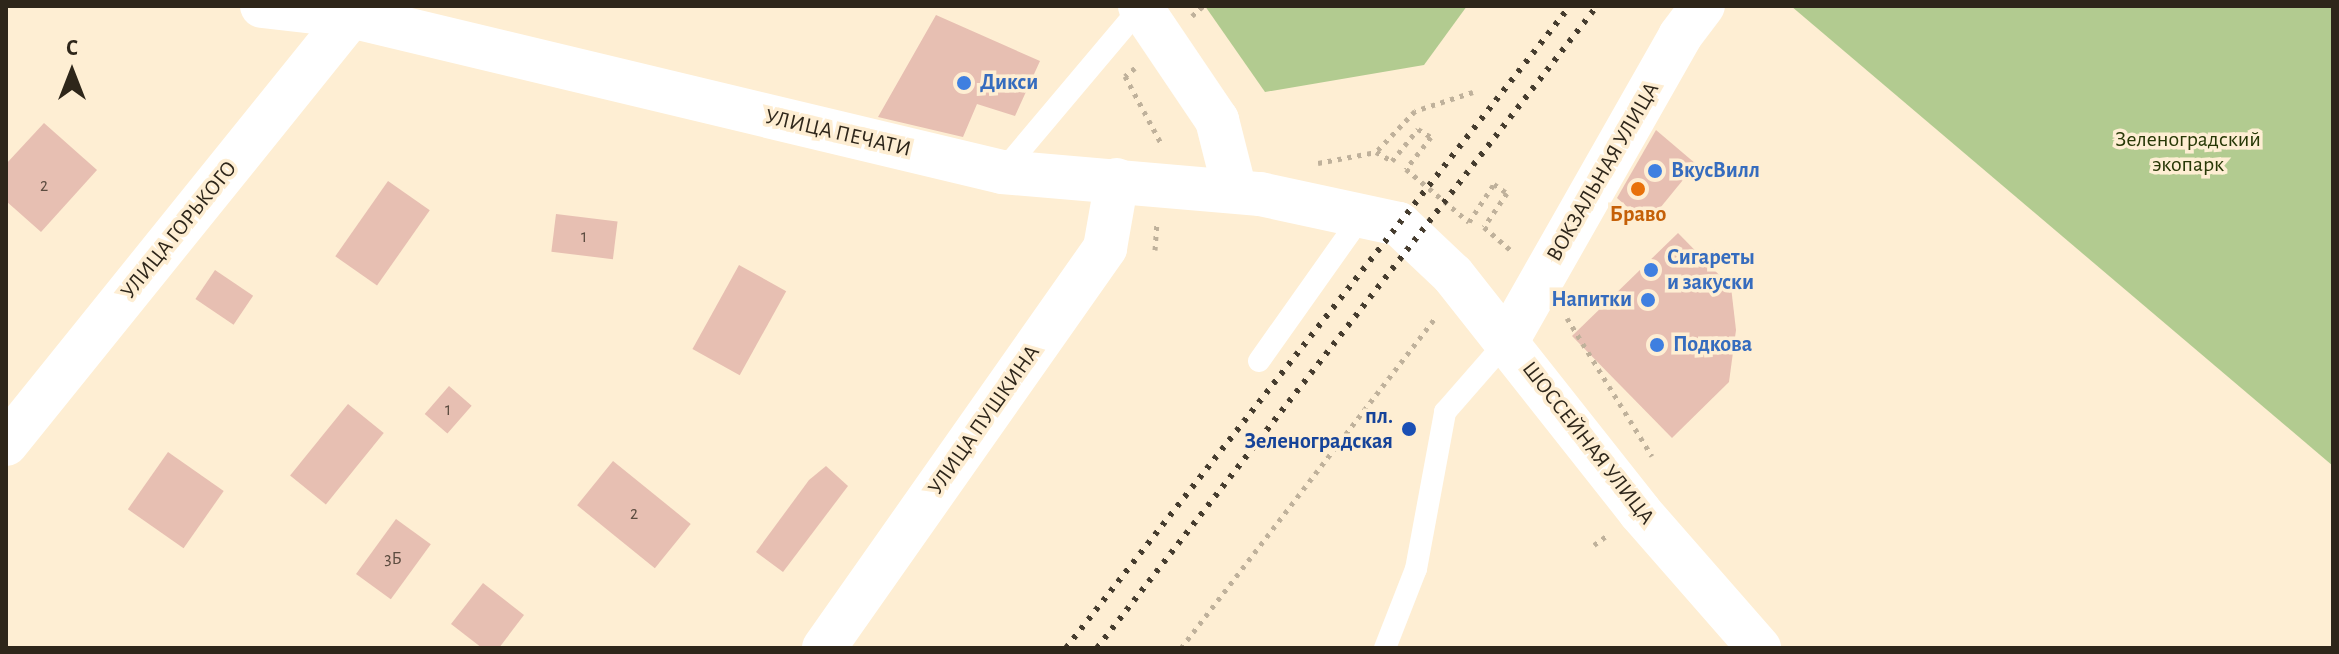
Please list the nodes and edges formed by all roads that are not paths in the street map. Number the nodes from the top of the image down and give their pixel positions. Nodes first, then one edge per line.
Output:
1 (262, 6) edge
2 (1703, 6) edge
3 (374, 16) edge
4 (1148, 19) edge
5 (1002, 172) junction
6 (1117, 180) junction
7 (1235, 191) junction
8 (1363, 214) junction
9 (1416, 239) joint
10 (1507, 341) junction
11 (1259, 361) dead end
12 (6, 444) edge
13 (824, 648) edge
14 (1385, 648) edge
15 (1759, 648) edge

1 - 3 street, УЛИЦА ПЕЧАТИ
2 - 10 street, ВОКЗАЛЬНАЯ УЛИЦА
3 - 5 street, УЛИЦА ПЕЧАТИ
3 - 12 street, УЛИЦА ГОРЬКОГО
4 - 5 lane
4 - 7 street
5 - 6 street, УЛИЦА ПЕЧАТИ
6 - 7 street, УЛИЦА ПЕЧАТИ
6 - 13 street, УЛИЦА ПУШКИНА
7 - 8 street, УЛИЦА ПЕЧАТИ
8 - 9 street, УЛИЦА ПЕЧАТИ
8 - 11 lane
9 - 10 street, ШОССЕЙНАЯ УЛИЦА
10 - 14 lane
10 - 15 street, ШОССЕЙНАЯ УЛИЦА

